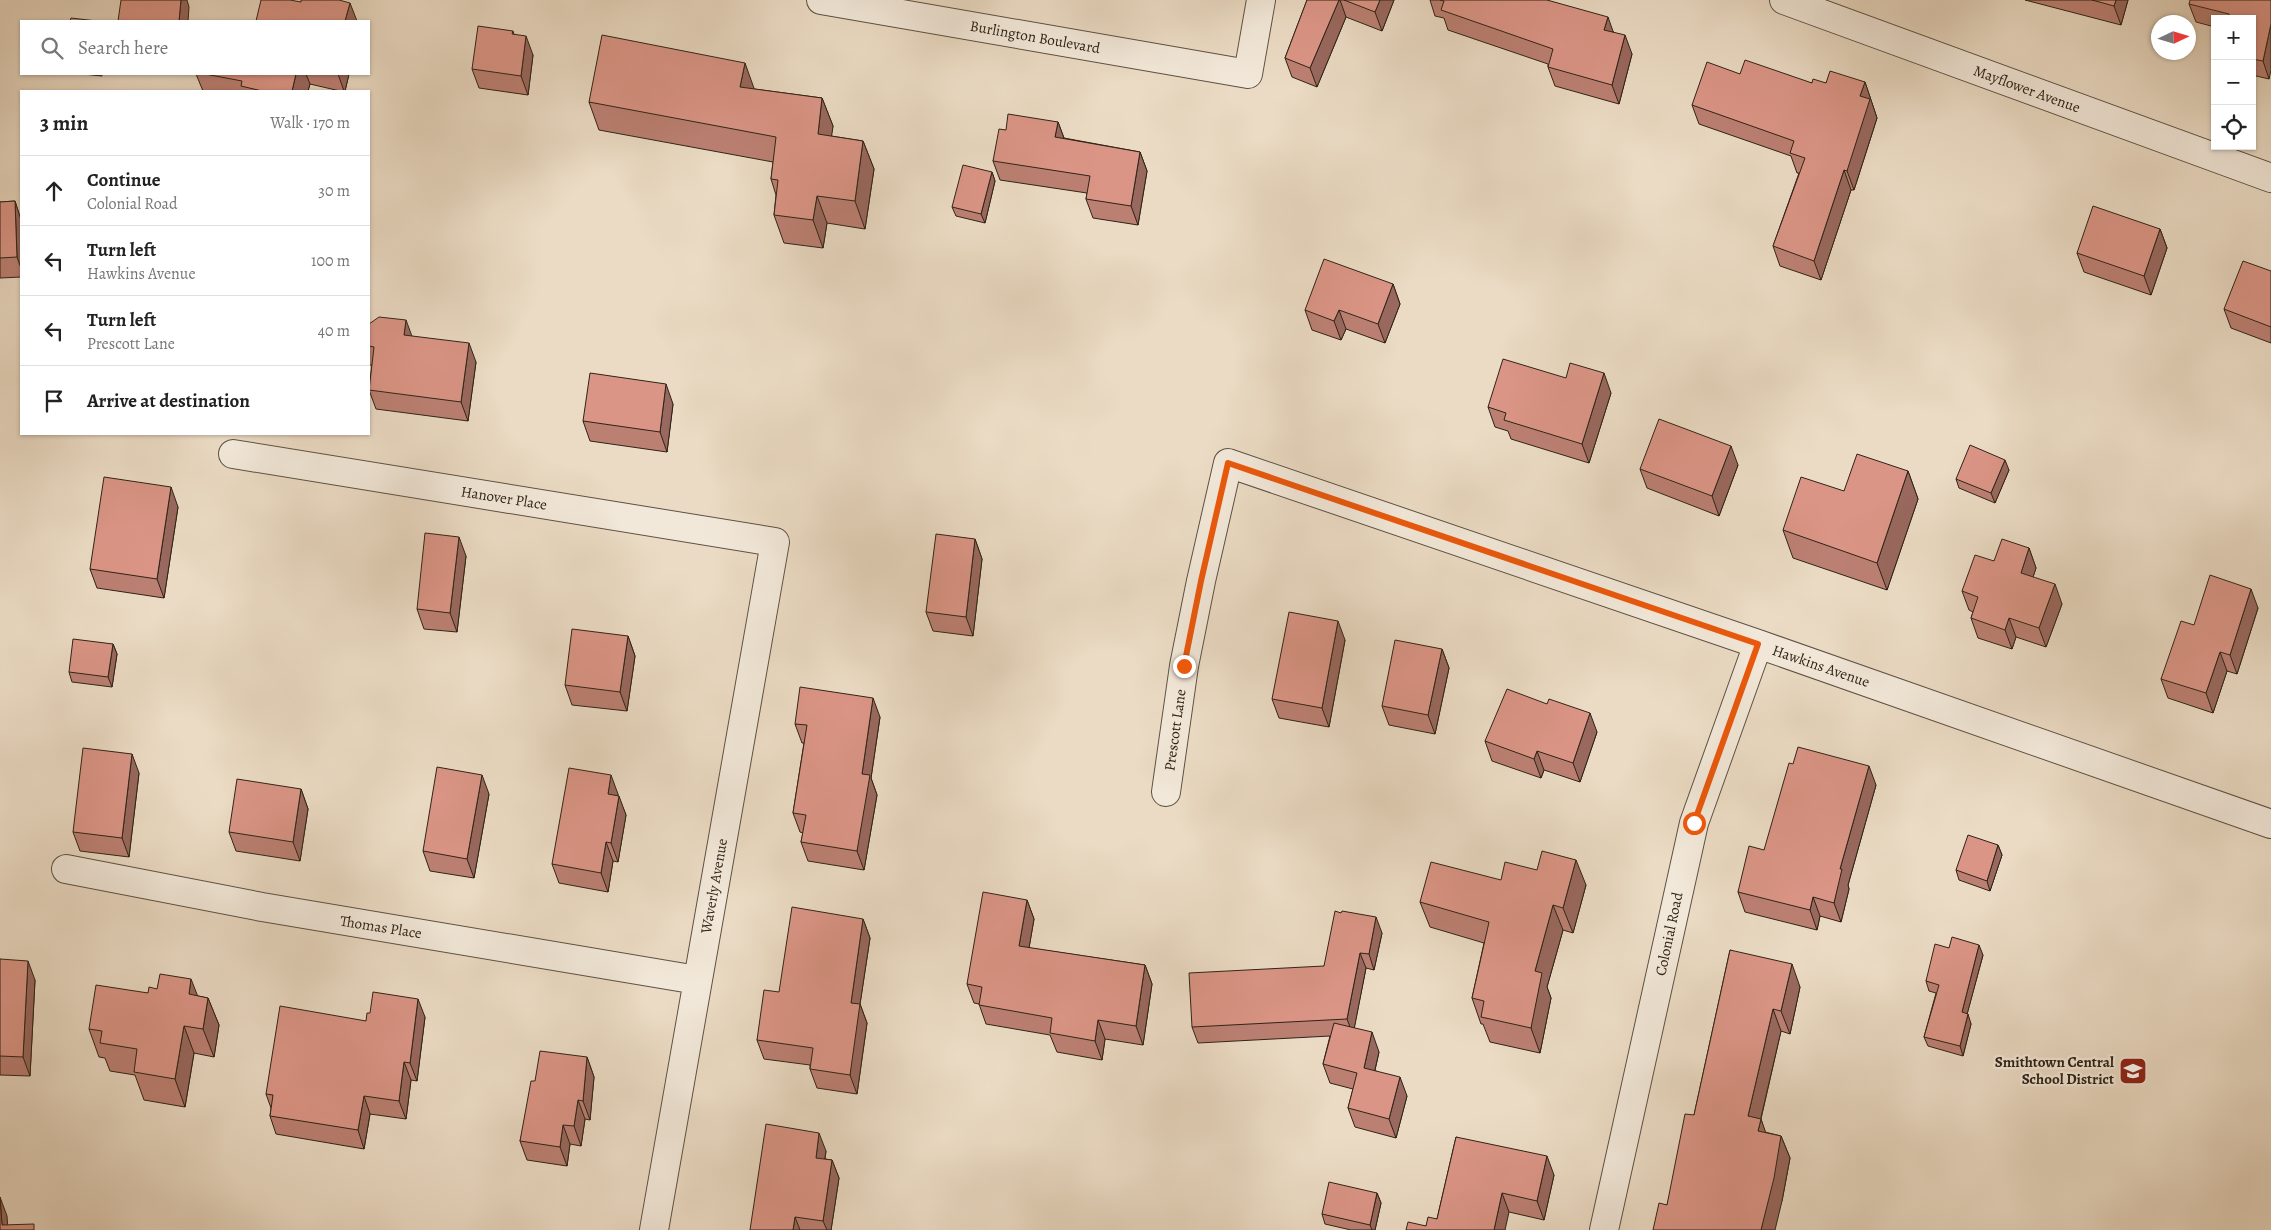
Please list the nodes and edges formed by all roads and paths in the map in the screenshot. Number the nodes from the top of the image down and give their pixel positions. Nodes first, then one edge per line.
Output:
1 (821, 0) edge
2 (1261, 0) edge
3 (1784, 0) edge
4 (2271, 178) edge
5 (233, 454) dead end
6 (1228, 463) joint
7 (775, 542) joint
8 (1758, 644) junction
9 (1166, 792) dead end
10 (2271, 824) edge
11 (66, 869) dead end
12 (697, 980) junction
13 (654, 1230) edge
14 (1604, 1230) edge

1 - 2 street, Burlington Boulevard
3 - 4 street, Mayflower Avenue
5 - 7 street, Hanover Place
6 - 8 street, Hawkins Avenue
6 - 9 street, Prescott Lane
7 - 12 street, Waverly Avenue
8 - 10 street, Hawkins Avenue
8 - 14 street, Colonial Road
11 - 12 street, Thomas Place
12 - 13 street, Waverly Avenue

